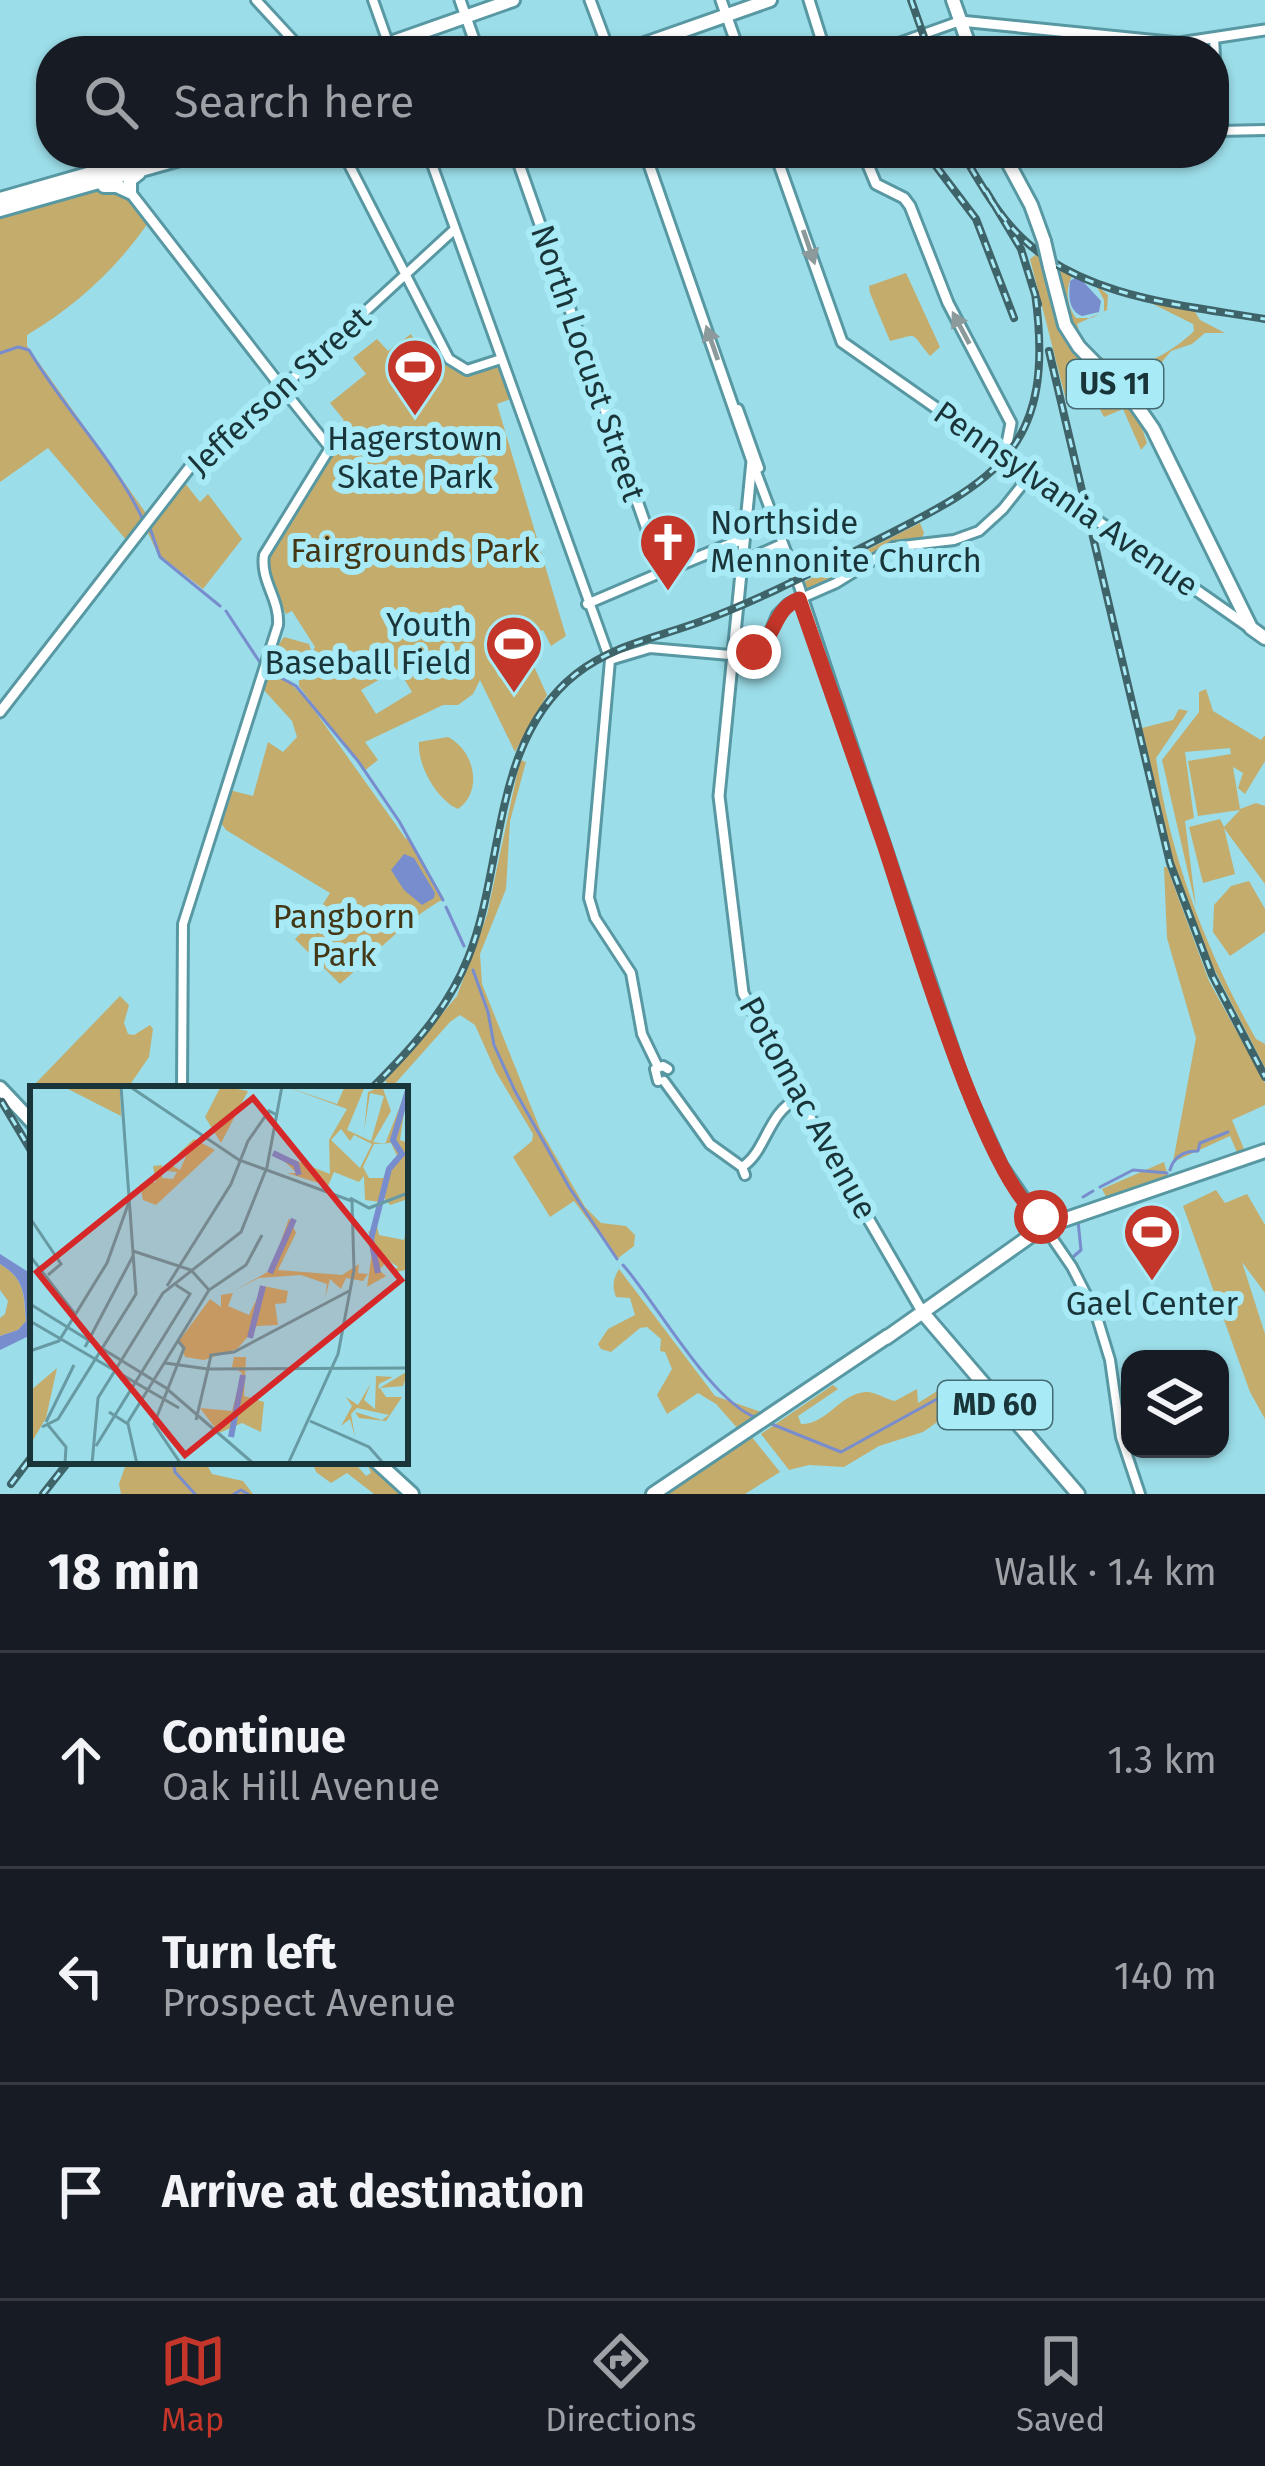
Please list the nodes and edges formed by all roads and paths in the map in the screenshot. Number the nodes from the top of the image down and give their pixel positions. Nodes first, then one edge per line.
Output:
1 (256, 0) edge
2 (373, 0) edge
3 (460, 0) edge
4 (513, 0) edge
5 (590, 0) edge
6 (721, 0) edge
7 (770, 0) edge
8 (809, 0) edge
9 (957, 11) edge
10 (466, 16) junction
11 (727, 16) junction
12 (1265, 30) edge
13 (289, 36) edge
14 (386, 36) edge
15 (417, 36) edge
16 (473, 36) edge
17 (603, 36) edge
18 (669, 36) edge
19 (734, 36) edge
20 (821, 36) edge
21 (906, 36) edge
22 (1107, 36) edge
23 (1227, 36) edge
24 (1265, 130) edge
25 (1229, 131) edge
26 (90, 168) edge
27 (124, 168) edge
28 (144, 168) edge
29 (149, 168) edge
30 (350, 168) edge
31 (433, 168) edge
32 (520, 168) edge
33 (650, 168) edge
34 (780, 168) edge
35 (869, 168) edge
36 (1010, 168) edge
37 (114, 172) junction
38 (68, 185) junction
39 (130, 192) junction
40 (0, 199) edge
41 (0, 210) edge
42 (455, 229) junction
43 (406, 278) junction
44 (501, 359) junction
45 (282, 388) junction
46 (1011, 433) junction
47 (984, 443) junction
48 (752, 456) junction
49 (1012, 462) junction
50 (1030, 475) junction
51 (743, 539) junction
52 (944, 542) junction
53 (782, 544) junction
54 (894, 547) junction
55 (741, 562) junction
56 (662, 572) junction
57 (801, 598) junction
58 (587, 604) junction
59 (1251, 628) junction
60 (1265, 638) edge
61 (730, 656) junction
62 (610, 660) junction
63 (751, 665) dead end
64 (0, 712) edge
65 (182, 1086) edge
66 (0, 1088) edge
67 (799, 1098) junction
68 (30, 1120) edge
69 (1265, 1151) edge
70 (1033, 1213) junction
71 (1075, 1215) junction
72 (1043, 1227) junction
73 (923, 1313) junction
74 (890, 1332) junction
75 (945, 1346) junction
76 (379, 1464) edge
77 (412, 1494) edge
78 (653, 1494) edge
79 (1074, 1494) edge
80 (1140, 1494) edge

1 - 13 street
2 - 14 street
3 - 10 main road
4 - 10 main road
5 - 17 main road
6 - 11 main road
7 - 11 main road
8 - 20 main road
9 - 21 street
9 - 22 main road
10 - 15 main road
10 - 16 main road
11 - 18 main road
11 - 19 main road
12 - 23 main road
24 - 25 street
26 - 38 main road
27 - 37 main road
28 - 37 main road
29 - 39 main road
30 - 43 street
31 - 42 street
32 - 56 main road, North Locust Street
48 -> 33 main road
34 -> 47 main road, Pennsylvania Avenue
46 -> 35 main road
36 - 59 main road, US 11, bridge
37 - 38 main road
37 - 39 main road
38 - 39 main road
38 - 40 main road
38 - 41 main road
39 - 45 main road
42 - 43 street, Jefferson Street
42 - 44 street
43 - 44 street
43 - 45 street, Jefferson Street
44 - 58 street
45 - 64 main road, Jefferson Street
45 - 65 street
46 - 47 main road
46 - 49 main road
47 - 49 main road, Pennsylvania Avenue
48 - 51 main road, Potomac Avenue
48 - 53 street
49 - 50 main road, Pennsylvania Avenue
50 - 52 street
50 - 59 main road, Pennsylvania Avenue
51 - 55 main road, Potomac Avenue
51 - 56 main road
52 - 54 street
52 - 54 street
53 - 55 street
53 - 57 street
54 - 57 street
55 - 61 main road, Potomac Avenue
56 - 58 street
57 - 61 street
57 - 70 street
58 - 62 street
59 - 60 main road, Pennsylvania Avenue / US 11
61 - 62 street
61 - 63 street
61 - 67 main road, Potomac Avenue
62 - 67 street
66 - 68 main road
67 - 73 main road, Potomac Avenue
69 - 71 main road
70 - 71 main road
70 - 72 street
71 - 72 main road
72 - 73 main road
72 - 80 street
73 - 74 main road
73 - 75 main road, MD 60
73 - 79 main road, MD 60
74 - 75 main road
74 - 78 main road
75 - 79 main road, MD 60
76 - 77 main road

